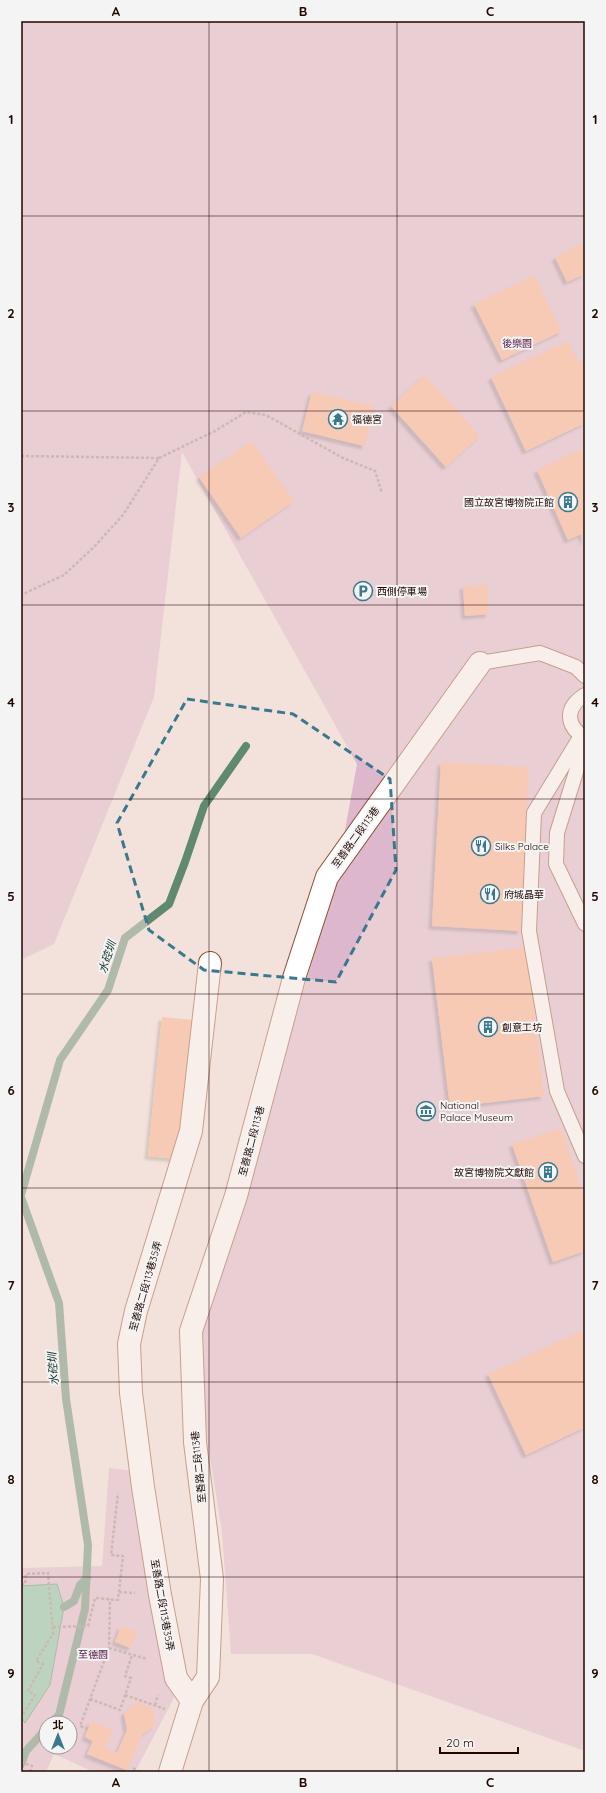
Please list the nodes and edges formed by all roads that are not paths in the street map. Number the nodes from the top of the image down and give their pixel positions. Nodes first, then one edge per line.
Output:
1 (480, 663) joint
2 (585, 676) edge
3 (585, 695) edge
4 (584, 739) edge
5 (585, 924) edge
6 (210, 963) dead end
7 (585, 1156) edge
8 (190, 1709) junction
9 (170, 1772) edge

1 - 2 lane, 至善路二段113巷
1 - 8 street, 至善路二段113巷
3 - 4 lane
4 - 5 lane
4 - 7 lane
6 - 8 street, 至善路二段113巷35弄
8 - 9 street, 至善路二段113巷

